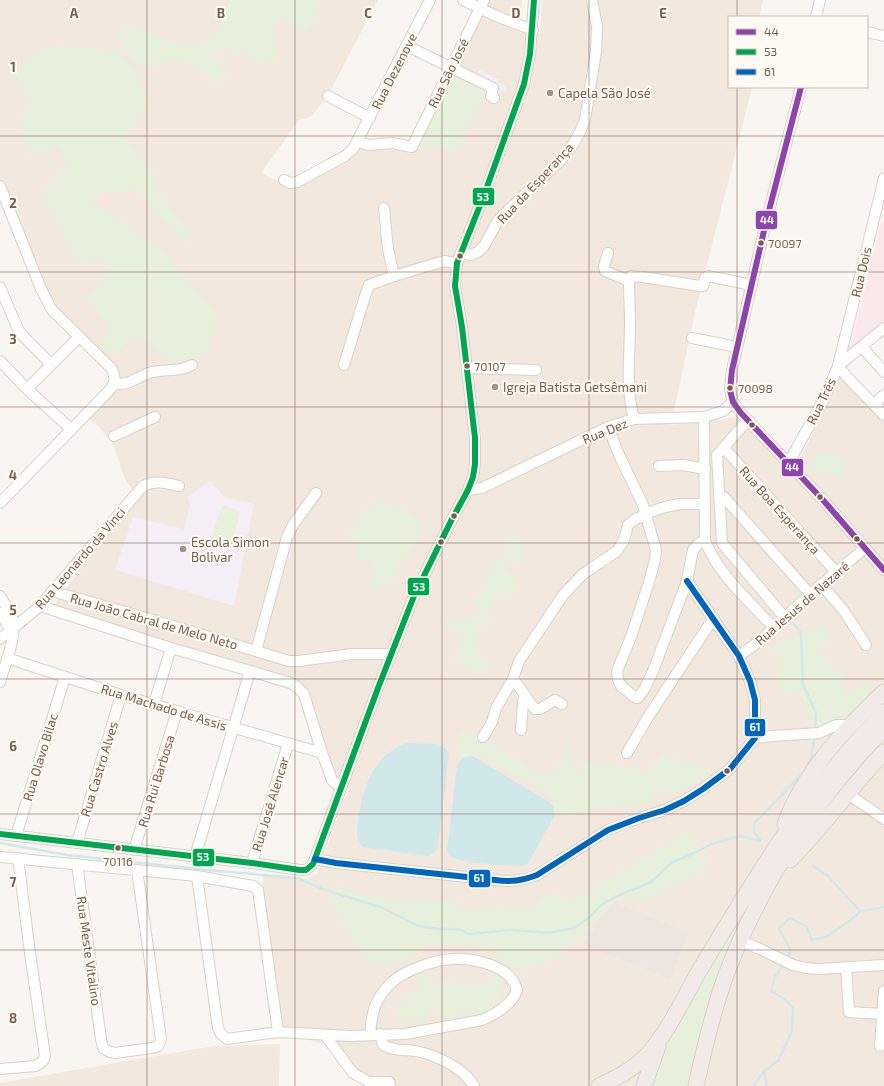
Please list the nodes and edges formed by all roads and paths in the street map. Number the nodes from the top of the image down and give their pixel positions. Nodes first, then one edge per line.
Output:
1 (463, 0) edge
2 (534, 0) edge
3 (592, 0) edge
4 (820, 0) edge
5 (428, 1) edge
6 (482, 4) edge
7 (816, 16) edge
8 (533, 30) junction
9 (868, 32) edge
10 (884, 36) edge
11 (407, 46) junction
12 (452, 67) junction
13 (801, 88) edge
14 (328, 96) dead end
15 (494, 98) dead end
16 (370, 118) junction
17 (358, 142) junction
18 (884, 178) edge
19 (284, 180) dead end
20 (0, 186) edge
21 (384, 208) dead end
22 (462, 252) junction
23 (608, 253) dead end
24 (457, 263) junction
25 (394, 276) junction
26 (632, 278) junction
27 (752, 285) junction
28 (0, 287) edge
29 (884, 328) edge
30 (79, 337) junction
31 (692, 338) dead end
32 (738, 347) junction
33 (862, 347) junction
34 (0, 361) edge
35 (51, 364) junction
36 (192, 365) dead end
37 (344, 365) dead end
38 (838, 366) junction
39 (467, 368) junction
40 (536, 370) dead end
41 (884, 372) edge
42 (114, 384) junction
43 (26, 388) junction
44 (884, 396) edge
45 (733, 402) junction
46 (874, 404) junction
47 (884, 415) edge
48 (704, 416) junction
49 (745, 417) junction
50 (155, 418) dead end
51 (634, 419) junction
52 (608, 426) junction
53 (71, 429) junction
54 (114, 436) dead end
55 (724, 448) junction
56 (788, 462) junction
57 (659, 466) dead end
58 (704, 469) junction
59 (179, 486) dead end
60 (468, 490) junction
61 (316, 493) dead end
62 (724, 497) dead end
63 (0, 503) edge
64 (705, 504) junction
65 (646, 515) junction
66 (705, 541) junction
67 (864, 548) junction
68 (884, 570) edge
69 (836, 572) junction
70 (687, 581) junction
71 (821, 584) junction
72 (52, 591) junction
73 (810, 594) junction
74 (0, 596) edge
75 (40, 606) junction
76 (0, 613) edge
77 (785, 618) junction
78 (713, 619) junction
79 (14, 627) junction
80 (774, 628) junction
81 (0, 639) edge
82 (866, 645) dead end
83 (171, 648) junction
84 (256, 650) junction
85 (392, 654) junction
86 (739, 656) junction
87 (7, 658) junction
88 (250, 671) junction
89 (64, 677) junction
90 (513, 679) junction
91 (0, 682) edge
92 (884, 692) edge
93 (121, 695) junction
94 (525, 696) junction
95 (154, 704) junction
96 (562, 704) dead end
97 (177, 711) junction
98 (884, 712) edge
99 (849, 725) junction
100 (233, 727) junction
101 (884, 728) edge
102 (521, 730) dead end
103 (483, 737) dead end
104 (755, 738) junction
105 (288, 744) junction
106 (884, 752) edge
107 (322, 753) junction
108 (627, 753) dead end
109 (341, 788) junction
110 (847, 793) junction
111 (884, 819) edge
112 (800, 823) junction
113 (0, 834) edge
114 (16, 836) junction
115 (77, 843) junction
116 (779, 844) junction
117 (134, 850) junction
118 (0, 857) edge
119 (195, 857) junction
120 (18, 858) junction
121 (315, 859) junction
122 (252, 863) junction
123 (77, 864) junction
124 (137, 870) junction
125 (197, 876) junction
126 (772, 878) junction
127 (740, 942) junction
128 (884, 965) edge
129 (846, 968) junction
130 (884, 991) edge
131 (883, 1014) edge
132 (278, 1032) junction
133 (325, 1035) junction
134 (375, 1035) junction
135 (661, 1038) junction
136 (880, 1046) dead end
137 (0, 1069) edge
138 (390, 1086) edge
139 (474, 1086) edge
140 (599, 1086) edge
141 (644, 1086) edge
142 (696, 1086) edge

1 - 6 street
2 - 8 street
3 - 22 street, Rua da Esperança
4 - 7 street
5 - 11 street, Rua Dezenove
6 - 8 street
6 - 12 street, Rua São José
8 - 22 street
9 - 10 street
11 - 12 street
11 - 16 street, Rua Dezenove
12 - 15 street
12 - 17 street, Rua São José
13 - 27 street
14 - 16 street
16 - 17 street, Rua Dezenove
17 - 19 street, Rua Dezenove
18 - 38 street, Rua Dois
20 - 30 street
21 - 25 street
22 - 24 street
23 - 26 street
24 - 25 street
24 - 39 street
25 - 37 street
26 - 27 street
26 - 51 street
27 - 32 street
28 - 35 street
29 - 33 street, Rua Três
30 - 35 street
30 - 42 street
31 - 32 street
32 - 45 street
33 - 38 street, Rua Três
33 - 41 street
34 - 43 street
35 - 43 street
36 - 42 street
38 - 46 street
38 - 56 street, Rua Três
39 - 40 street
39 - 60 street
42 - 53 street
43 - 53 street
44 - 46 street
45 - 48 street, Rua Dez
45 - 49 street
46 - 47 street
48 - 51 street, Rua Dez
48 - 58 street
49 - 55 street
49 - 56 street
50 - 54 street
51 - 52 street, Rua Dez
52 - 60 street, Rua Dez
52 - 65 street
53 - 63 street
55 - 69 street, Rua Boa Esperança
55 - 77 street
56 - 67 street
57 - 58 street
58 - 64 street
59 - 72 street, Rua Leonardo da Vinci
60 - 85 street
61 - 84 street, Rua João Cabral de Melo Neto
62 - 73 street
64 - 65 street
64 - 66 street
65 - 70 street
65 - 90 street
66 - 70 street
66 - 80 street
67 - 68 street
67 - 69 street, Rua Jesus de Nazaré
69 - 71 street, Rua Jesus de Nazaré
70 - 78 street
71 - 73 street, Rua Jesus de Nazaré
71 - 82 street
72 - 75 street, Rua Leonardo da Vinci
72 - 84 street, Rua João Cabral de Melo Neto
73 - 77 street, Rua Jesus de Nazaré
74 - 79 street
75 - 79 street, Rua Leonardo da Vinci
75 - 83 street, Rua João Cabral de Melo Neto
76 - 79 street
77 - 80 street, Rua Jesus de Nazaré
78 - 86 street
78 - 108 street
79 - 81 street, Rua Leonardo da Vinci
79 - 87 street
80 - 86 street, Rua Jesus de Nazaré
83 - 88 street, Rua João Cabral de Melo Neto
83 - 95 street, Rua João Cabral de Melo Neto
84 - 85 street, Rua João Cabral de Melo Neto
85 - 109 street
86 - 104 street
87 - 89 street, Rua Machado de Assis
87 - 91 street
88 - 100 street
88 - 107 street, Rua João Cabral de Melo Neto
89 - 93 street, Rua Machado de Assis
89 - 114 street, Rua Olavo Bilac
90 - 94 street
90 - 103 street
92 - 99 highway
93 - 95 street, Rua Machado de Assis
93 - 115 street, Rua Castro Alves
94 - 96 street
94 - 102 street
95 - 97 street, Rua Machado de Assis
97 - 100 street, Rua Machado de Assis
97 - 117 street, Rua Rui Barbosa
98 - 112 highway
99 - 104 street
99 - 116 highway
100 - 105 street, Rua Machado de Assis
100 - 119 street
101 - 112 highway
104 - 121 street
105 - 107 street, Rua Machado de Assis
105 - 122 street, Rua José Alencar
106 - 110 highway
107 - 109 street, Rua João Cabral de Melo Neto
109 - 121 street
110 - 111 street
110 - 126 highway
112 - 116 highway
112 - 126 highway
113 - 114 street
114 - 115 street
115 - 117 street
116 - 135 highway
117 - 119 street
118 - 120 street
119 - 122 street
120 - 123 street
120 - 137 street
121 - 122 street
123 - 124 street
123 - 124 street, Rua Meste Vitalino
124 - 125 street
125 - 132 street
125 - 132 street
126 - 127 highway
127 - 129 street
127 - 142 highway
128 - 129 street
129 - 131 street
130 - 131 street
131 - 136 street
132 - 133 street
133 - 134 street
133 - 138 street
134 - 134 street
134 - 139 street
135 - 140 highway
135 - 141 highway

